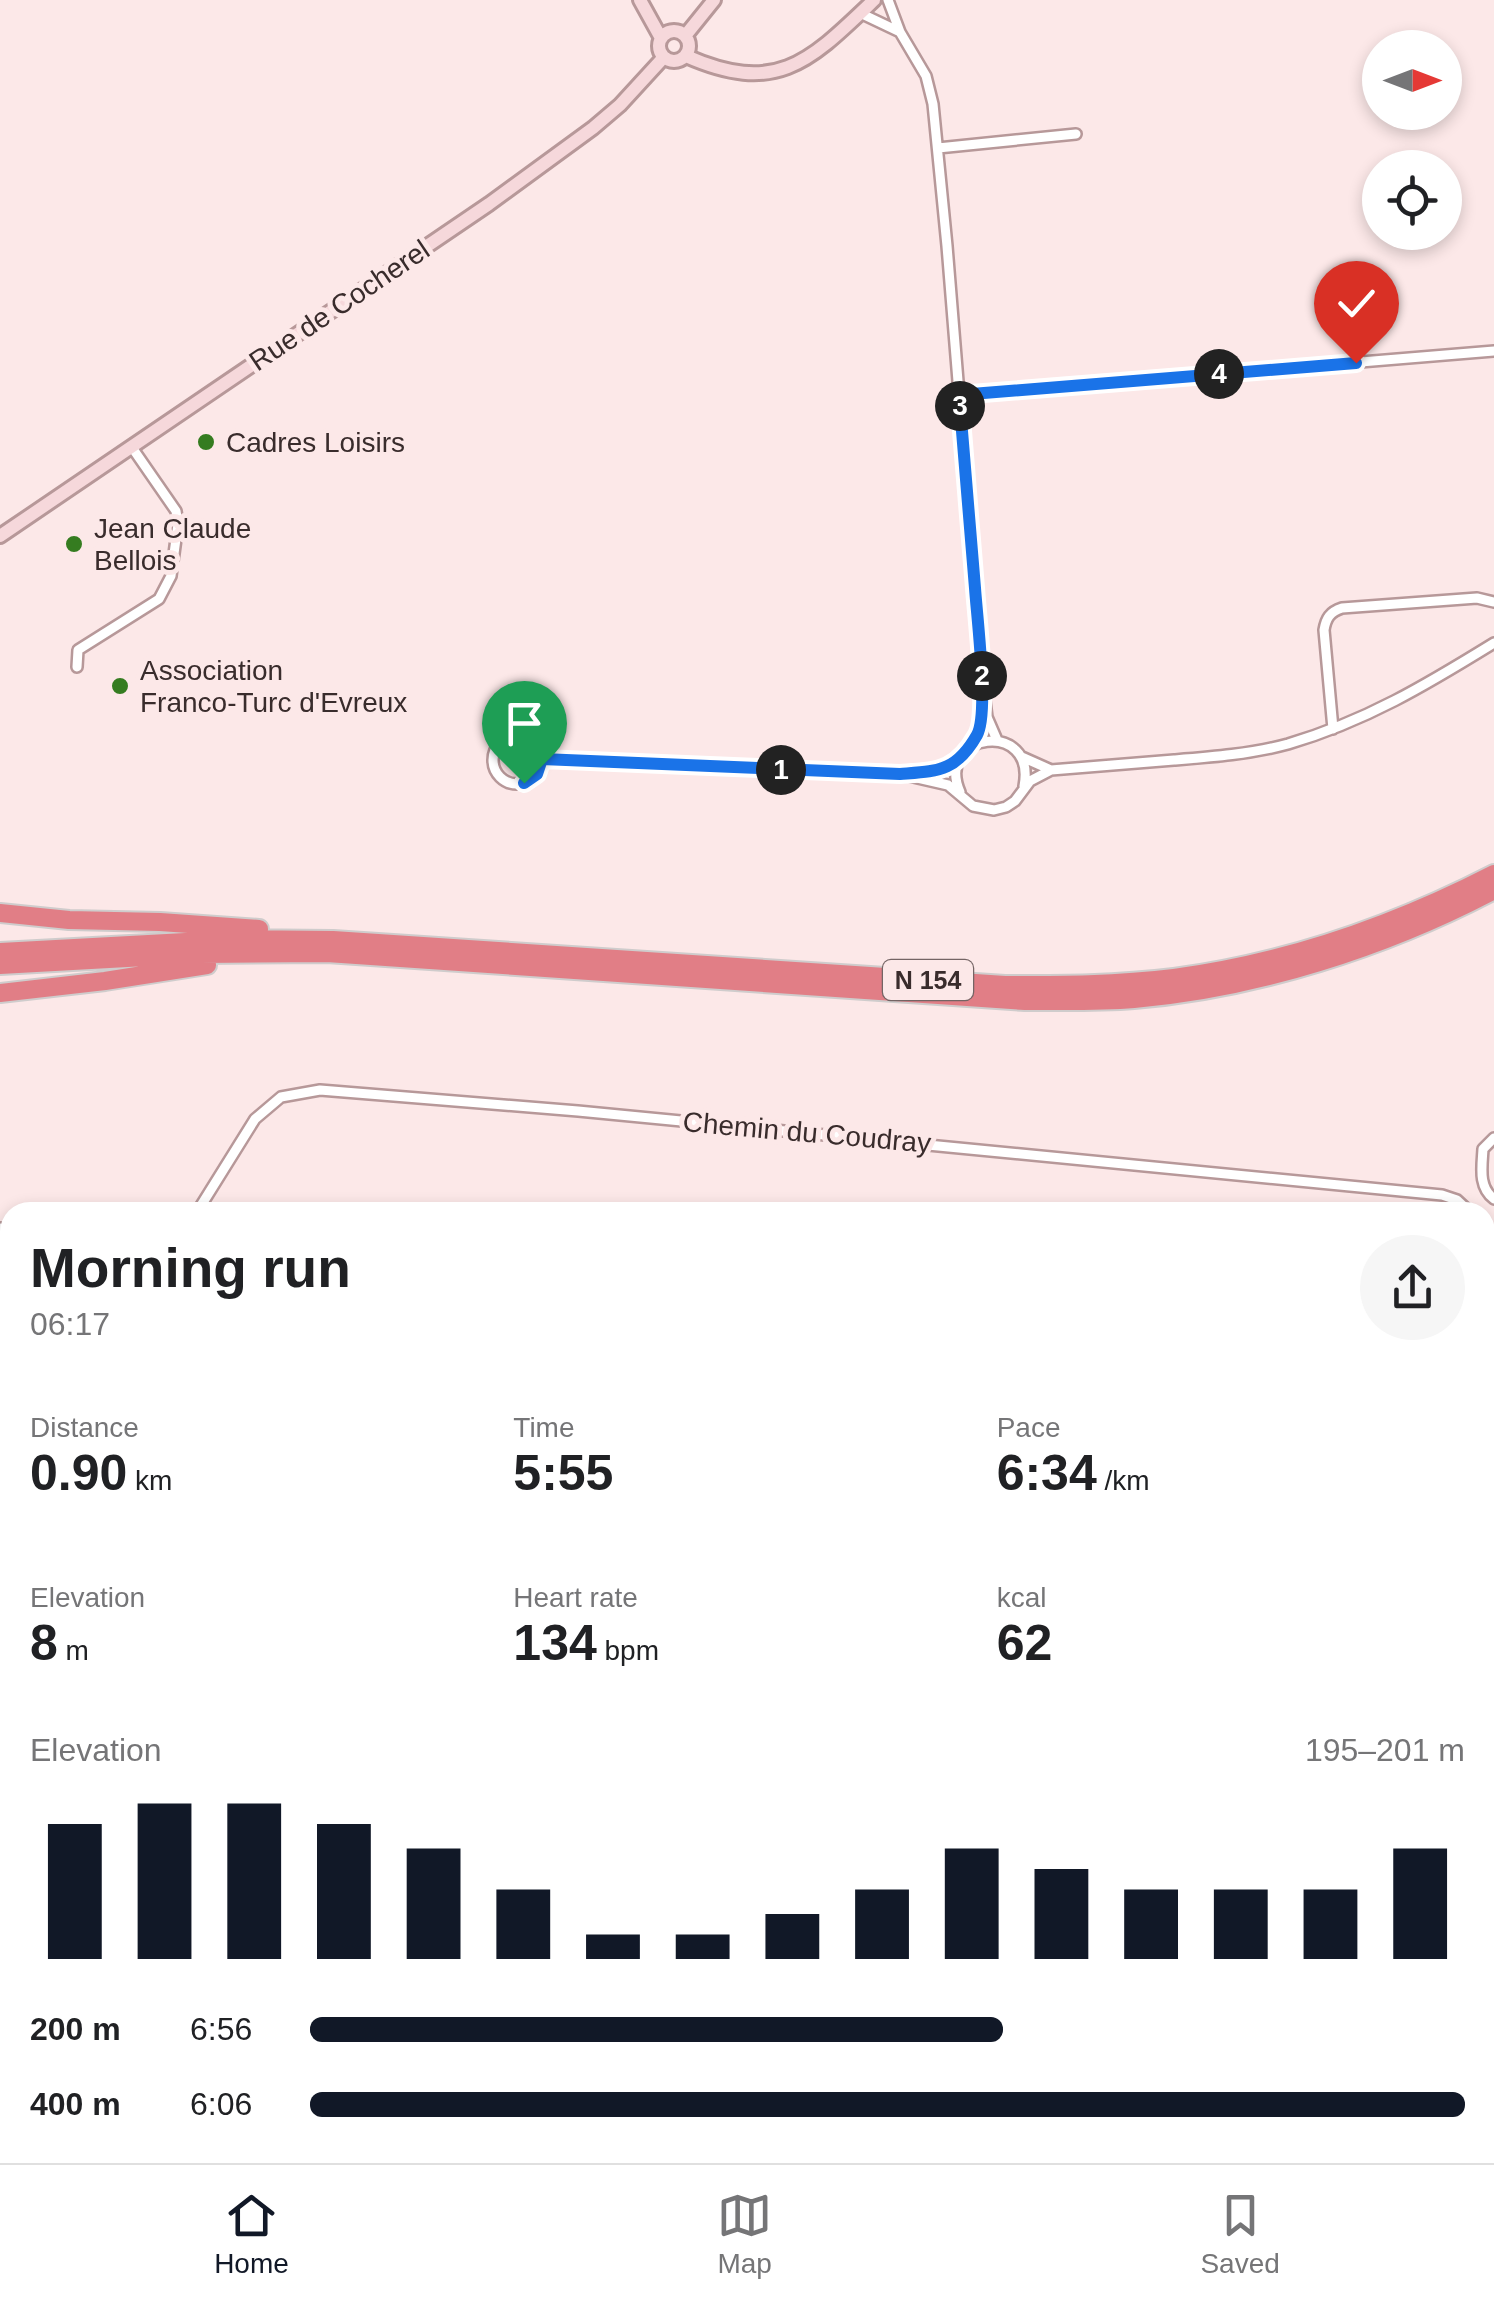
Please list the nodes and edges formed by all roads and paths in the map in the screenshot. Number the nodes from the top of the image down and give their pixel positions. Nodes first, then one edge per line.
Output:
1 (640, 0) edge
2 (714, 0) edge
3 (874, 0) edge
4 (888, 0) edge
5 (860, 13) junction
6 (900, 32) junction
7 (685, 36) junction
8 (662, 38) junction
9 (686, 56) junction
10 (664, 57) junction
11 (1076, 134) dead end
12 (938, 148) junction
13 (1494, 351) edge
14 (959, 395) junction
15 (131, 446) junction
16 (0, 536) edge
17 (1494, 602) edge
18 (1494, 643) edge
19 (77, 667) dead end
20 (982, 676) junction
21 (1333, 729) junction
22 (997, 740) junction
23 (964, 752) junction
24 (1020, 756) junction
25 (542, 759) junction
26 (1052, 770) junction
27 (900, 774) junction
28 (1022, 791) junction
29 (961, 794) junction
30 (1494, 874) edge
31 (1494, 890) edge
32 (0, 914) edge
33 (290, 939) junction
34 (0, 952) edge
35 (327, 954) junction
36 (0, 965) edge
37 (0, 993) edge
38 (1494, 1138) edge
39 (1494, 1199) edge
40 (203, 1202) edge
41 (1459, 1202) edge

1 - 8 street
2 - 7 street
3 - 5 street
4 - 6 street
5 - 6 street
5 - 9 street
6 - 12 street
7 - 8 street
7 - 9 street
8 - 10 street
9 - 10 street
10 - 15 street, Rue de Cocherel
11 - 12 street
12 - 14 street
13 - 14 street
14 - 20 street
15 - 16 street, Rue de Cocherel
15 - 19 street
17 - 21 street
18 - 21 street
20 - 22 street
20 - 23 street
21 - 26 street
22 - 23 street
22 - 24 street
23 - 27 street
23 - 29 street
24 - 26 street
24 - 28 street
25 - 25 street
25 - 27 street
26 - 28 street
27 - 29 street
28 - 29 street
30 - 33 highway, N 154
31 - 35 highway, N 154
32 - 33 highway
33 - 34 highway, N 154
35 - 36 highway, N 154
35 - 37 highway
38 - 39 street
40 - 41 street, Chemin du Coudray

